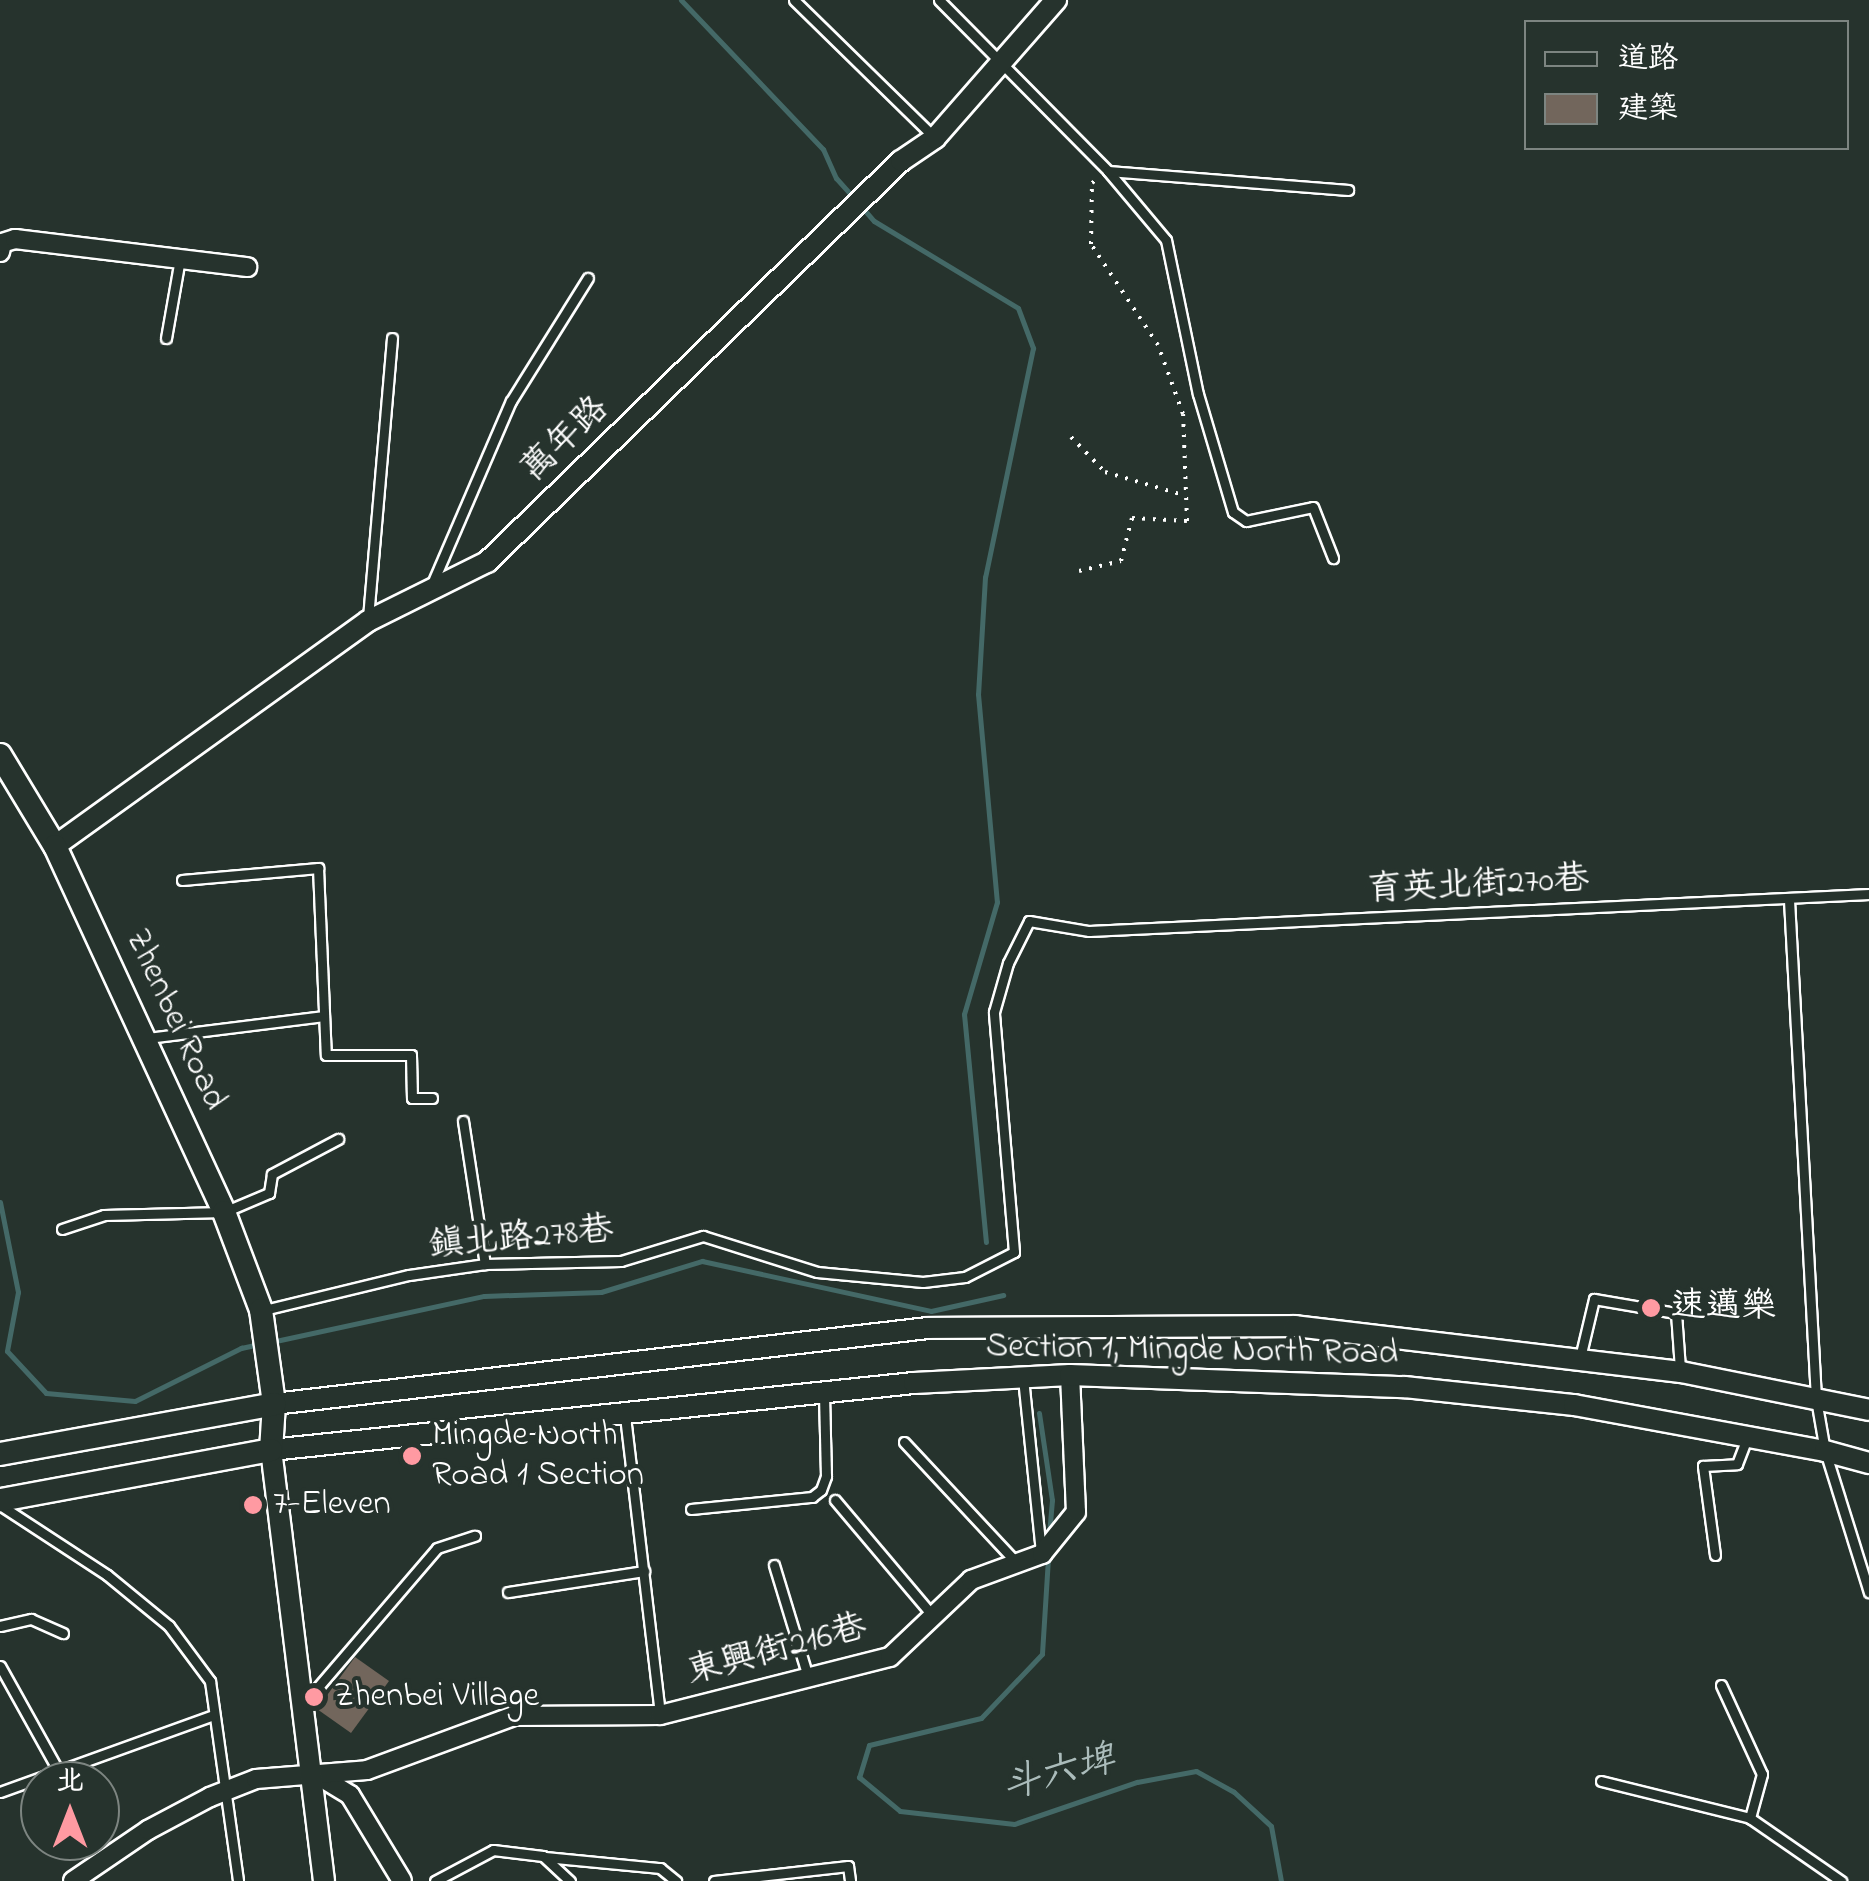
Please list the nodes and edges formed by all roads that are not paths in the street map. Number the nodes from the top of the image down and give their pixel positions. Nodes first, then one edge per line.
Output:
1 (794, 0) edge
2 (938, 0) edge
3 (1056, 0) edge
4 (1003, 63) junction
5 (934, 138) junction
6 (1108, 172) junction
7 (1348, 190) dead end
8 (0, 252) edge
9 (180, 259) junction
10 (247, 267) dead end
11 (588, 278) dead end
12 (166, 338) dead end
13 (392, 338) dead end
14 (1333, 558) dead end
15 (430, 592) junction
16 (368, 621) junction
17 (0, 754) edge
18 (55, 846) junction
19 (182, 880) dead end
20 (1869, 894) edge
21 (1789, 900) junction
22 (324, 1016) junction
23 (145, 1038) junction
24 (432, 1098) dead end
25 (463, 1122) dead end
26 (338, 1139) dead end
27 (224, 1212) junction
28 (62, 1229) dead end
29 (1014, 1252) joint
30 (486, 1264) junction
31 (262, 1318) junction
32 (1578, 1362) junction
33 (1681, 1372) junction
34 (1070, 1374) junction
35 (1023, 1375) junction
36 (824, 1392) junction
37 (1816, 1398) junction
38 (274, 1404) junction
39 (1869, 1410) edge
40 (625, 1416) junction
41 (1747, 1437) junction
42 (904, 1442) dead end
43 (271, 1450) junction
44 (1825, 1451) junction
45 (0, 1454) edge
46 (1869, 1463) edge
47 (835, 1500) dead end
48 (0, 1502) edge
49 (691, 1509) dead end
50 (476, 1536) dead end
51 (1042, 1554) junction
52 (1716, 1555) dead end
53 (1017, 1562) junction
54 (774, 1565) dead end
55 (644, 1571) junction
56 (508, 1592) dead end
57 (1869, 1592) edge
58 (933, 1616) junction
59 (0, 1626) edge
60 (63, 1633) dead end
61 (0, 1666) edge
62 (808, 1677) junction
63 (1721, 1685) dead end
64 (304, 1703) junction
65 (214, 1715) junction
66 (660, 1715) junction
67 (52, 1761) edge
68 (88, 1761) edge
69 (313, 1773) junction
70 (1601, 1781) dead end
71 (223, 1792) junction
72 (1750, 1818) junction
73 (542, 1856) junction
74 (73, 1881) edge
75 (238, 1881) edge
76 (324, 1881) edge
77 (402, 1881) edge
78 (434, 1881) edge
79 (570, 1881) edge
80 (676, 1881) edge
81 (714, 1881) edge
82 (850, 1881) edge
83 (1840, 1881) edge

1 - 5 lane
2 - 4 lane
3 - 4 street, 萬年路
4 - 5 street, 萬年路
4 - 6 lane
5 - 15 street, 萬年路
6 - 7 lane
6 - 14 lane
8 - 9 street
9 - 10 street
9 - 12 lane
11 - 15 lane
13 - 16 lane
15 - 16 street, 萬年路
16 - 18 street, 萬年路
17 - 18 main road, Zhenbei Road
18 - 23 main road, Zhenbei Road
19 - 22 lane
20 - 21 lane, 育英北街270巷
21 - 29 lane, 育英北街270巷
21 - 37 lane
22 - 23 lane
22 - 24 lane
23 - 27 main road, Zhenbei Road
25 - 30 lane
26 - 27 lane
27 - 28 lane
27 - 31 main road, Zhenbei Road
29 - 30 lane, 鎮北路278巷
30 - 31 lane, 鎮北路278巷
31 - 38 main road, Zhenbei Road
32 - 33 street, Section 1, Mingde North Road
32 - 33 lane
32 - 38 street, Section 1, Mingde North Road
33 - 37 street, Section 1, Mingde North Road
34 - 35 street, Section 1, Mingde North Road
34 - 41 street, Section 1, Mingde North Road
34 - 51 street
35 - 36 street, Section 1, Mingde North Road
35 - 51 lane
36 - 40 street, Section 1, Mingde North Road
36 - 49 lane
37 - 39 street, Section 1, Mingde North Road
37 - 44 lane
38 - 43 main road
38 - 45 main road
40 - 43 street, Section 1, Mingde North Road
40 - 55 lane
41 - 44 street, Section 1, Mingde North Road
41 - 52 lane
42 - 53 lane
43 - 48 main road
43 - 64 street
44 - 46 street, Section 1, Mingde North Road
44 - 57 lane
47 - 58 lane
48 - 65 lane
50 - 64 lane
51 - 53 street, 東興街216巷
53 - 58 street, 東興街216巷
54 - 62 lane
55 - 56 lane
55 - 66 lane
58 - 62 street, 東興街216巷
59 - 60 lane
61 - 67 lane
62 - 66 street, 東興街216巷
63 - 72 lane
64 - 69 street
65 - 68 lane
65 - 71 lane
66 - 69 street, 東興街216巷
69 - 71 street, 東興街216巷
69 - 76 street
69 - 77 street
70 - 72 lane
71 - 74 street, 東興街216巷
71 - 75 lane
72 - 83 lane
73 - 78 lane
73 - 79 lane
73 - 80 lane
81 - 82 lane

